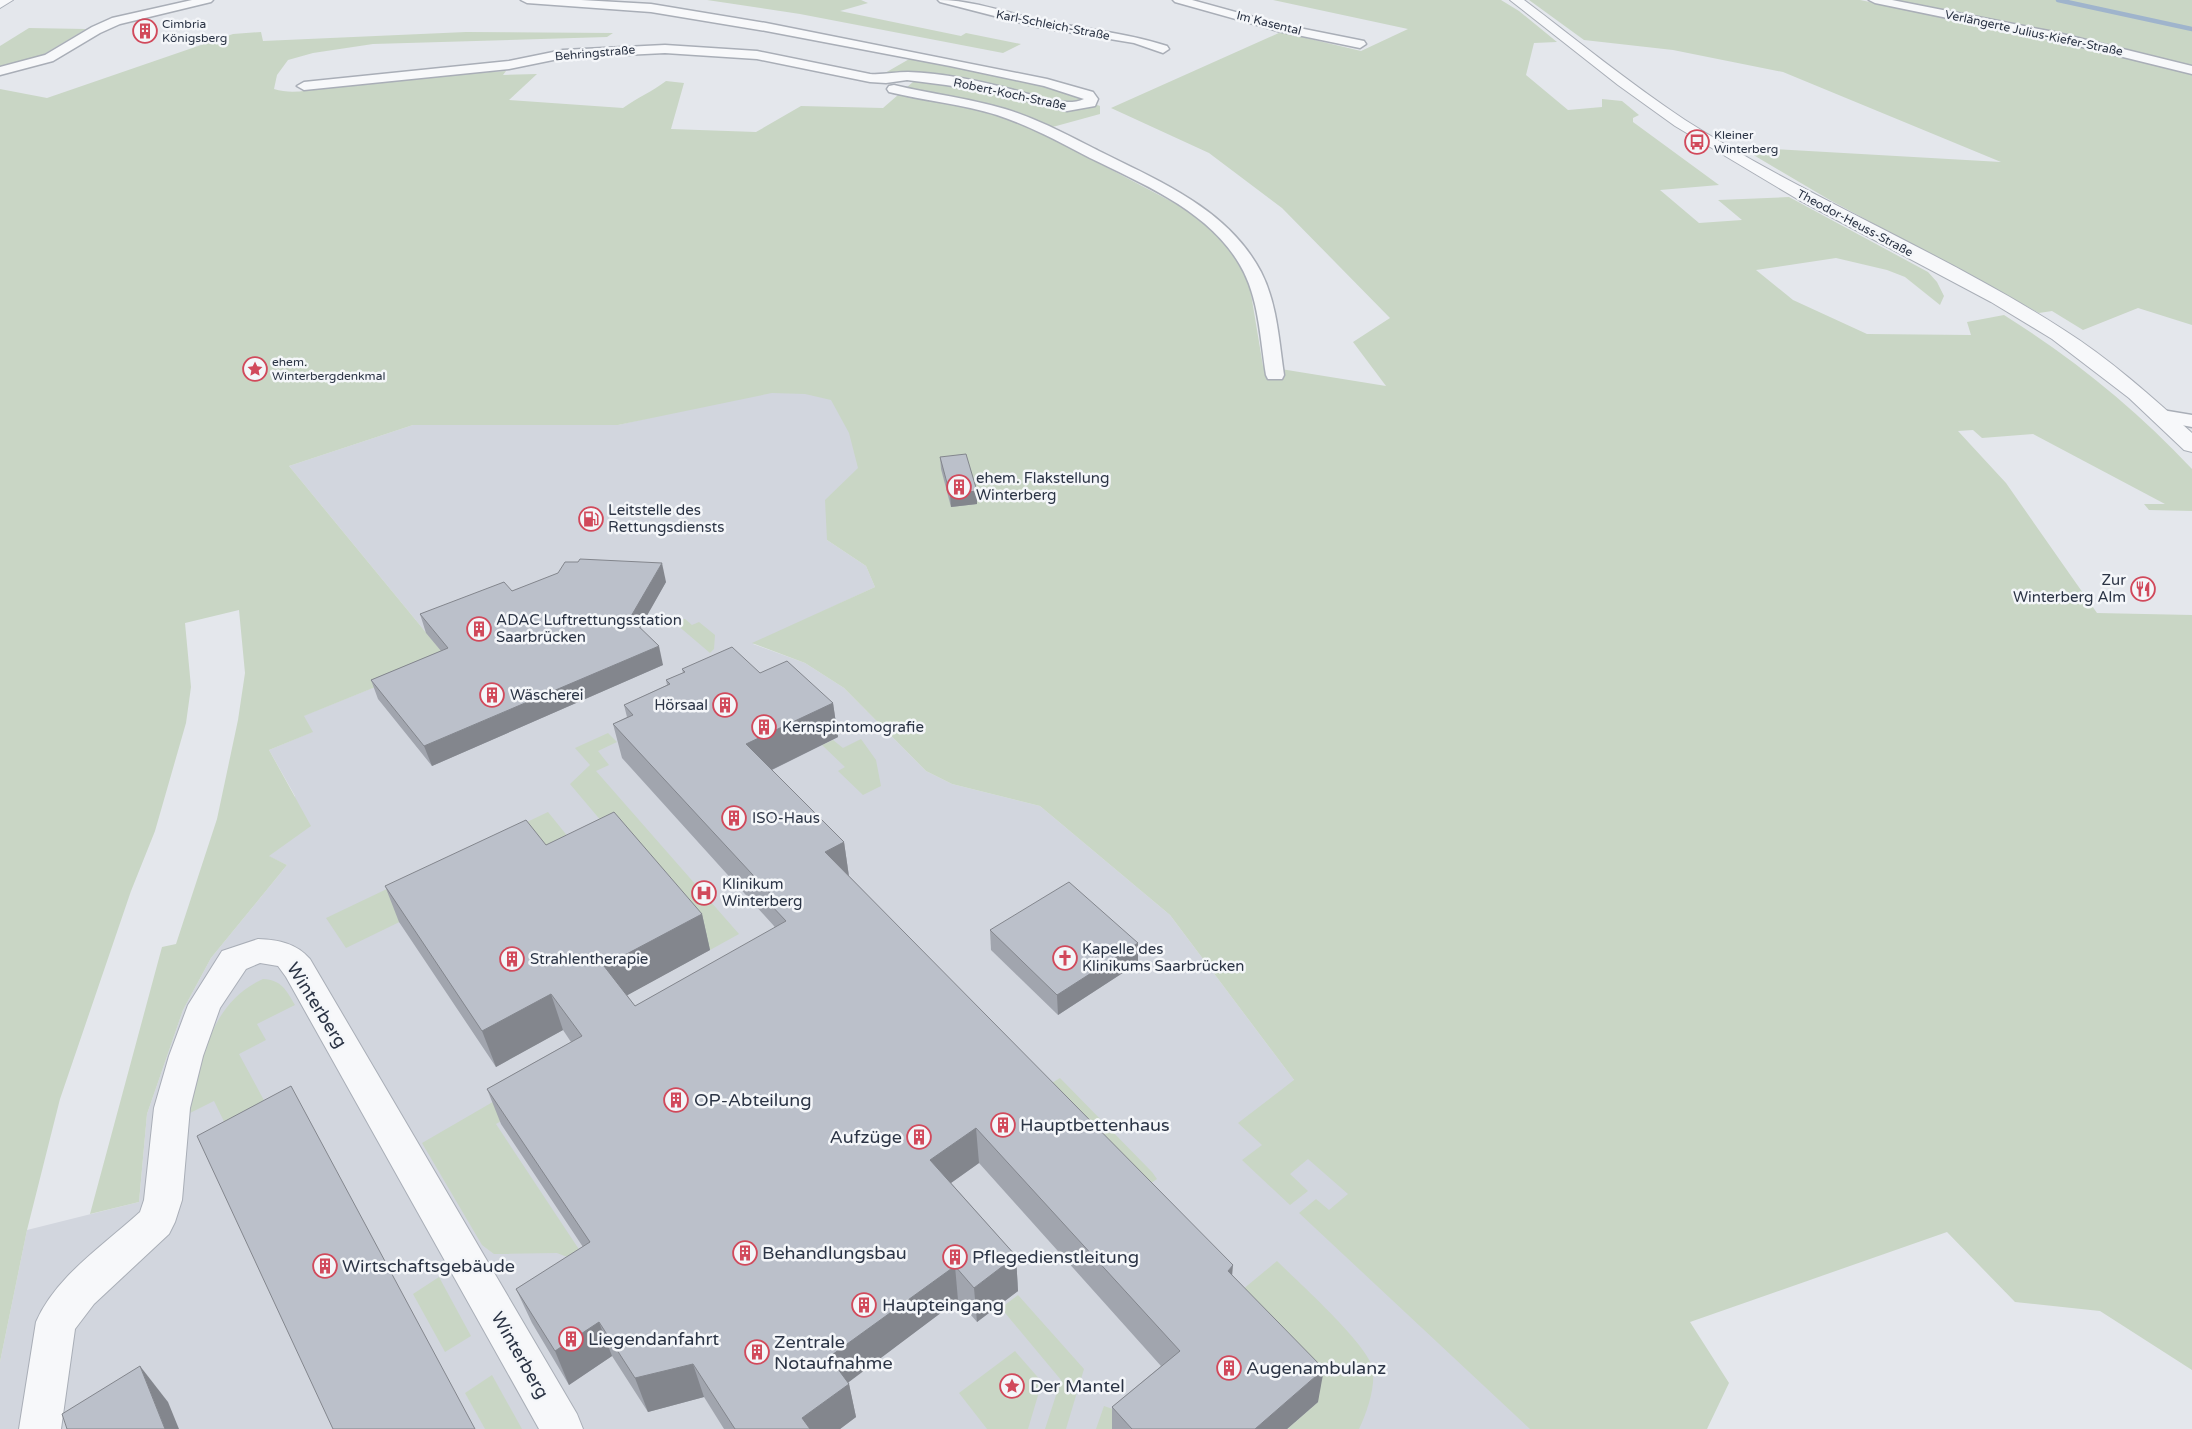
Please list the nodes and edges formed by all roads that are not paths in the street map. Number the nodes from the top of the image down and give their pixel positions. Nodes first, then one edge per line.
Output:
1 (7, 0) edge
2 (207, 0) edge
3 (527, 0) edge
4 (658, 0) edge
5 (944, 0) edge
6 (1179, 0) edge
7 (1516, 0) edge
8 (1875, 0) edge
9 (0, 4) edge
10 (645, 8) junction
11 (1360, 44) dead end
12 (1163, 49) dead end
13 (2192, 70) edge
14 (0, 71) edge
15 (886, 79) junction
16 (304, 86) dead end
17 (1275, 375) dead end
18 (2162, 416) junction
19 (2192, 421) edge
20 (2192, 444) edge
21 (40, 1429) edge
22 (562, 1429) edge

1 - 9 street
2 - 14 street
3 - 10 street, Robert-Koch-Straße
4 - 10 street
5 - 12 street, Karl-Schleich-Straße
6 - 11 street, Im Kasental
7 - 18 street, Theodor-Heuss-Straße
8 - 13 street, Verlängerte Julius-Kiefer-Straße
10 - 15 street, Robert-Koch-Straße
15 - 16 street, Behringstraße
15 - 17 street, Robert-Koch-Straße
18 - 19 street
18 - 20 street, Theodor-Heuss-Straße
21 - 22 street, Winterberg

